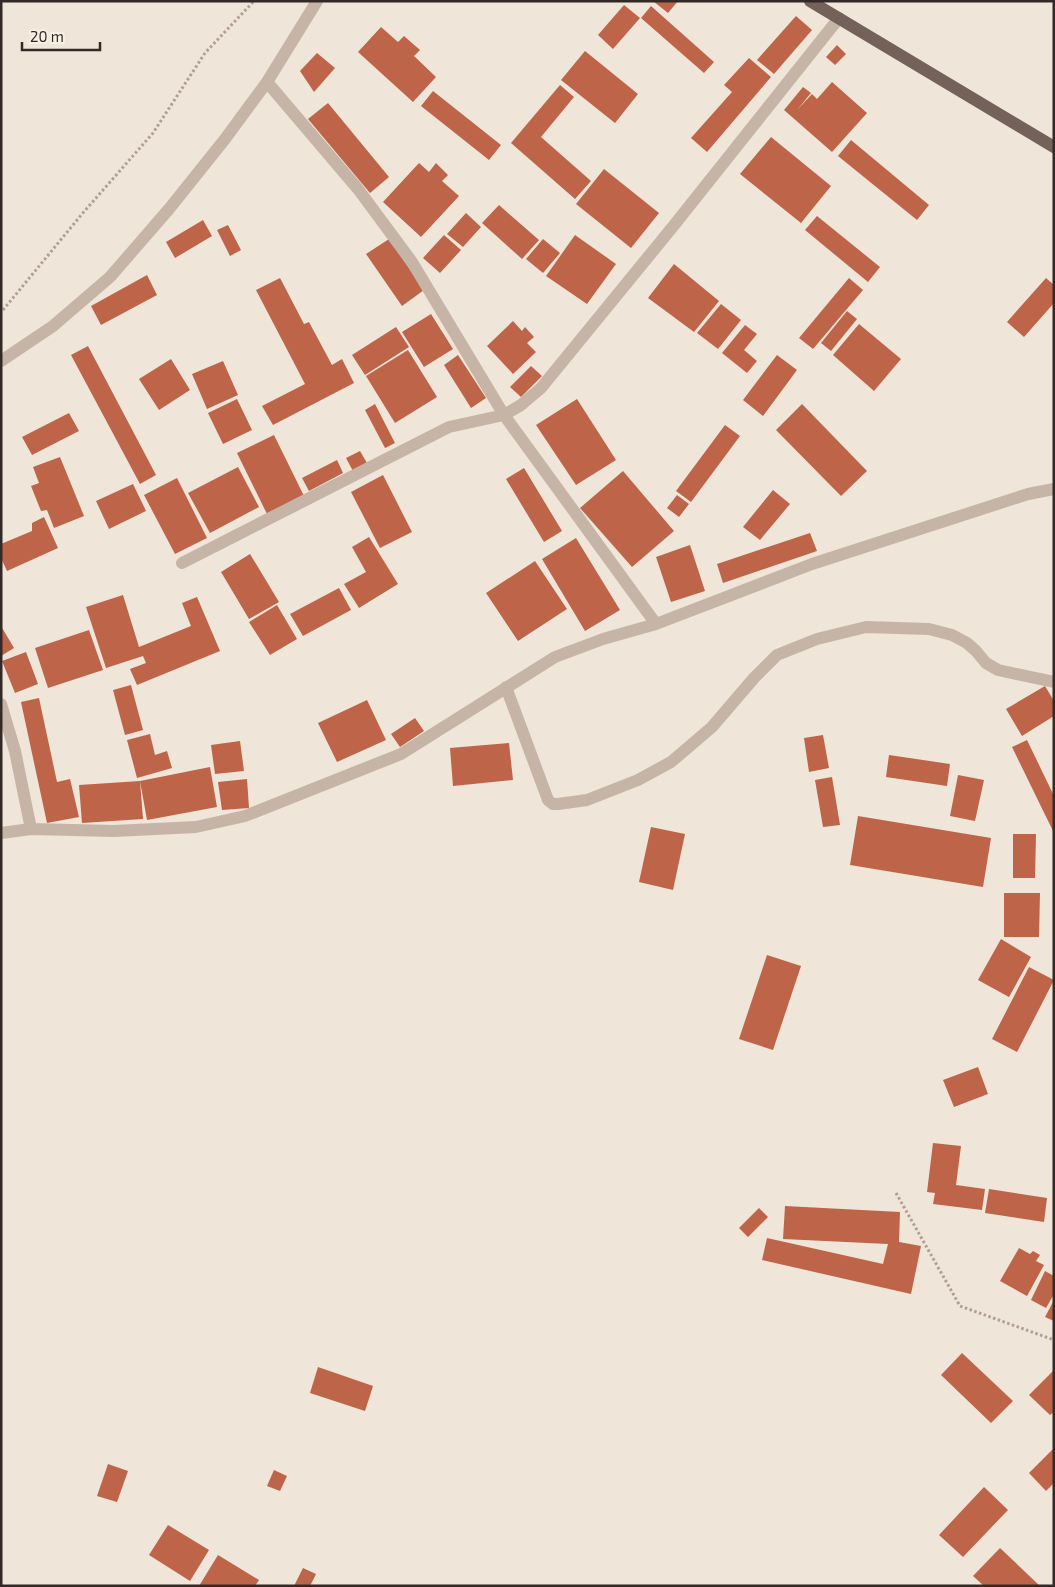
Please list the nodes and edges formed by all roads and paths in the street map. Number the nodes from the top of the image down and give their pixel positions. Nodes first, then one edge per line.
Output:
1 (254, 1) edge
2 (317, 1) edge
3 (810, 1) edge
4 (839, 18) junction
5 (267, 82) junction
6 (1054, 147) edge
7 (4, 310) dead end
8 (1, 361) edge
9 (504, 415) junction
10 (1054, 489) edge
11 (182, 563) dead end
12 (656, 624) junction
13 (1054, 682) edge
14 (506, 687) junction
15 (1, 704) edge
16 (32, 829) junction
17 (1, 833) edge
18 (896, 1193) dead end
19 (1054, 1340) edge

1 - 7 path
2 - 5 street
3 - 4 main road
4 - 6 main road
4 - 9 street
5 - 8 street
5 - 9 street
9 - 11 street
9 - 12 street
10 - 12 street
12 - 14 street
13 - 14 street
14 - 16 street
15 - 16 street
16 - 17 street
18 - 19 path

